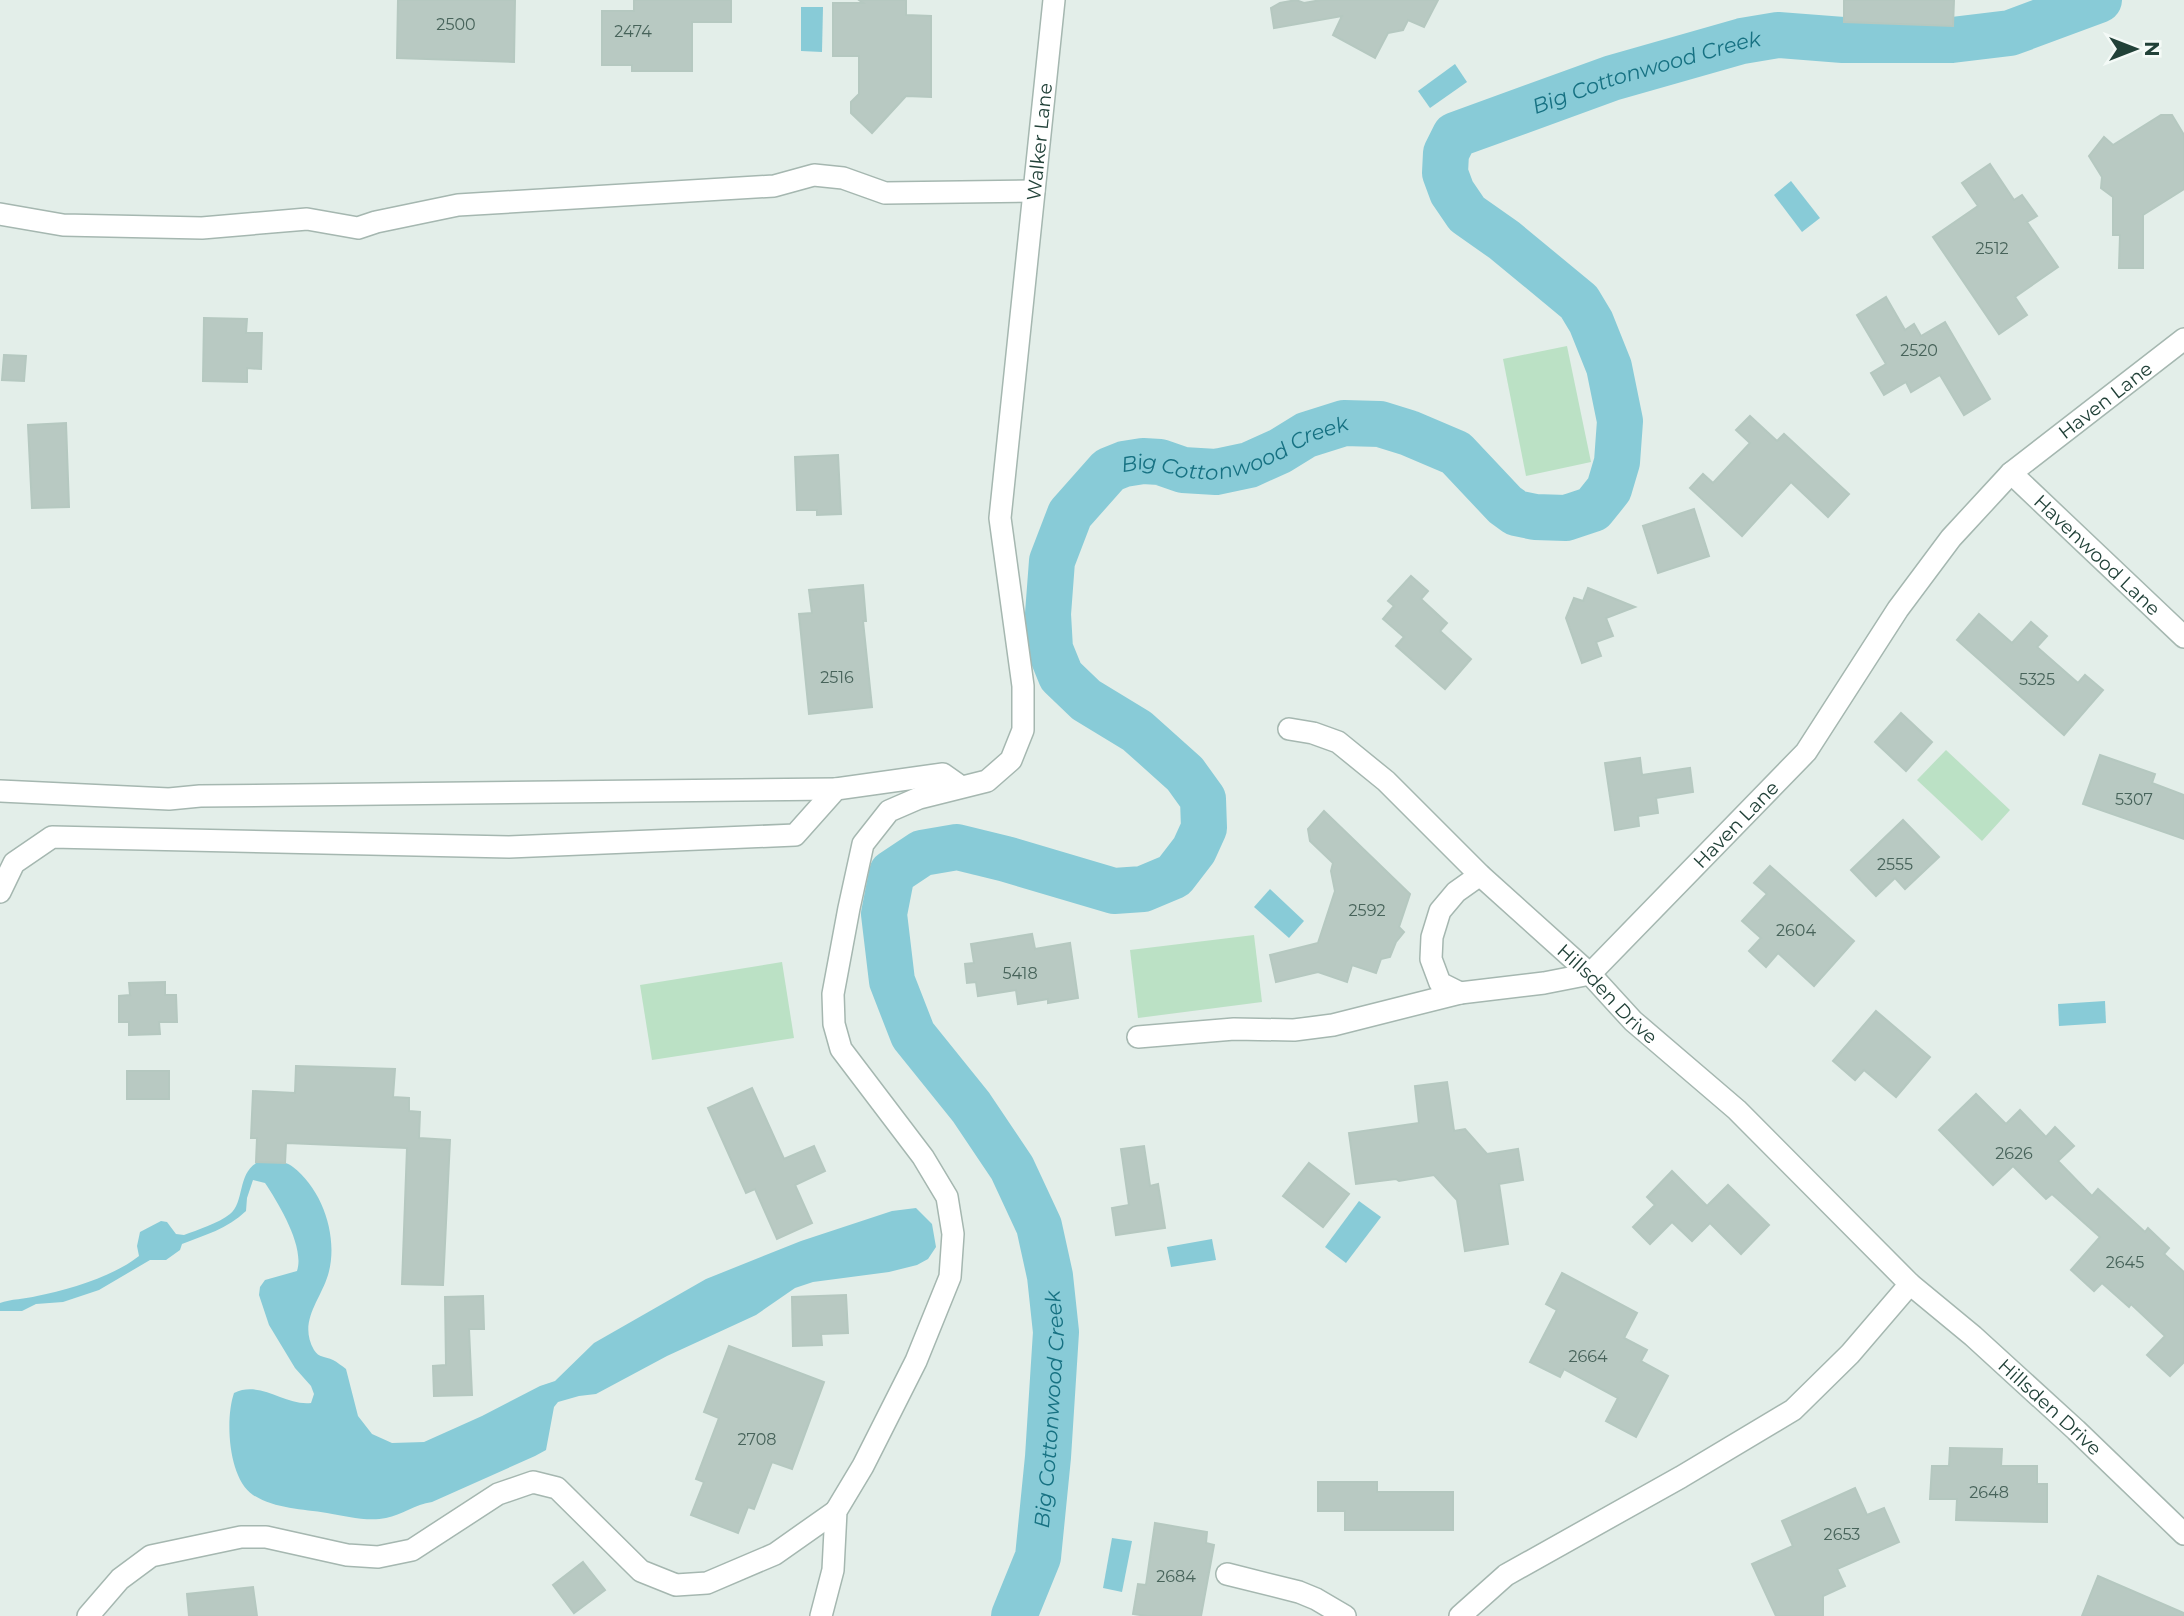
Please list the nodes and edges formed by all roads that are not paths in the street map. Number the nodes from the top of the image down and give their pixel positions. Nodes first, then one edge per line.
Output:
1 (1054, 0) edge
2 (1034, 191) junction
3 (0, 214) edge
4 (2184, 339) edge
5 (2011, 473) junction
6 (2184, 637) edge
7 (1289, 729) dead end
8 (960, 786) junction
9 (836, 789) junction
10 (0, 791) edge
11 (1480, 875) junction
12 (0, 892) edge
13 (1590, 974) junction
14 (1460, 993) junction
15 (1138, 1037) dead end
16 (1910, 1284) junction
17 (836, 1511) junction
18 (2184, 1534) edge
19 (1227, 1574) dead end
20 (88, 1616) edge
21 (821, 1616) edge
22 (1345, 1616) edge
23 (1460, 1616) edge

1 - 2 street, Walker Lane
2 - 3 street
2 - 8 street, Walker Lane
4 - 5 street, Haven Lane
5 - 6 street, Havenwood Lane
5 - 13 street, Haven Lane
7 - 11 street, Hillsden Drive
8 - 9 street
8 - 17 street, Walker Lane
9 - 10 street
9 - 12 street
11 - 13 street, Hillsden Drive
11 - 14 street
13 - 14 street
13 - 16 street, Hillsden Drive
14 - 15 street
16 - 18 street, Hillsden Drive
16 - 23 street
17 - 20 street
17 - 21 street
19 - 22 street

